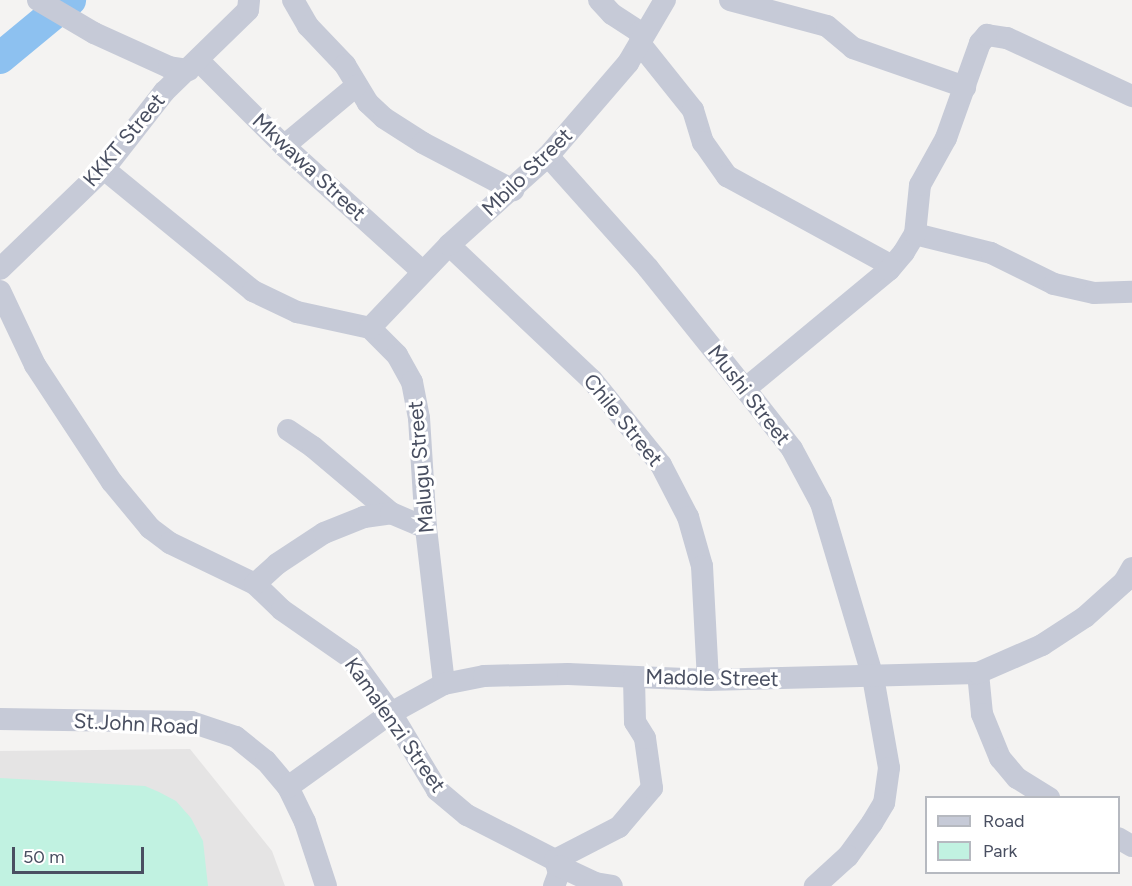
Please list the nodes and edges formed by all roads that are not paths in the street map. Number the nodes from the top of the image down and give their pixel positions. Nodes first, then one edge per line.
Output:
1 (38, 0) edge
2 (293, 0) edge
3 (598, 0) edge
4 (665, 0) edge
5 (730, 0) edge
6 (255, 3) edge
7 (641, 45) junction
8 (193, 65) junction
9 (356, 86) junction
10 (965, 87) junction
11 (1132, 96) edge
12 (284, 146) junction
13 (548, 156) junction
14 (104, 169) junction
15 (513, 190) junction
16 (915, 234) junction
17 (449, 245) junction
18 (892, 266) junction
19 (0, 270) edge
20 (422, 271) junction
21 (0, 291) edge
22 (1132, 292) edge
23 (370, 328) junction
24 (745, 389) junction
25 (288, 430) dead end
26 (391, 513) junction
27 (426, 528) junction
28 (1129, 579) edge
29 (255, 584) junction
30 (978, 673) junction
31 (634, 677) junction
32 (873, 677) junction
33 (708, 681) junction
34 (444, 684) junction
35 (391, 713) junction
36 (0, 719) edge
37 (288, 787) junction
38 (1046, 796) edge
39 (556, 871) edge
40 (603, 885) edge
41 (326, 886) edge
42 (815, 886) edge

1 - 8 street
2 - 9 street
3 - 7 street
4 - 7 street, Mbilo Street
5 - 10 street
6 - 8 street, KKKT Street
7 - 13 street, Mbilo Street
7 - 18 street
8 - 12 street, Mkwawa Street
8 - 14 street, KKKT Street
9 - 12 street
9 - 15 street
10 - 11 street
10 - 16 street
12 - 20 street, Mkwawa Street
13 - 15 street, Mbilo Street
13 - 24 street, Mushi Street
14 - 19 street, KKKT Street
14 - 23 street
15 - 17 street, Mbilo Street
16 - 18 street
16 - 22 street
17 - 20 street, Mbilo Street
17 - 33 street, Chile Street
18 - 24 street
20 - 23 street, Mbilo Street
21 - 29 street, Kamalenzi Street
23 - 27 street, Malugu Street
24 - 32 street, Mushi Street
25 - 26 street
26 - 27 street
26 - 29 street
27 - 34 street, Malugu Street
28 - 30 street, Madole Street
29 - 35 street, Kamalenzi Street
30 - 32 street, Madole Street
30 - 38 street
31 - 33 street, Madole Street
31 - 34 street, Madole Street
31 - 39 street
32 - 33 street, Madole Street
32 - 42 street, Mushi Street
34 - 35 street, Madole Street
35 - 37 street, Madole Street
35 - 39 street, Kamalenzi Street
36 - 37 street, St.John Road
37 - 41 street, St.John Road
39 - 40 street, Kamalenzi Street

